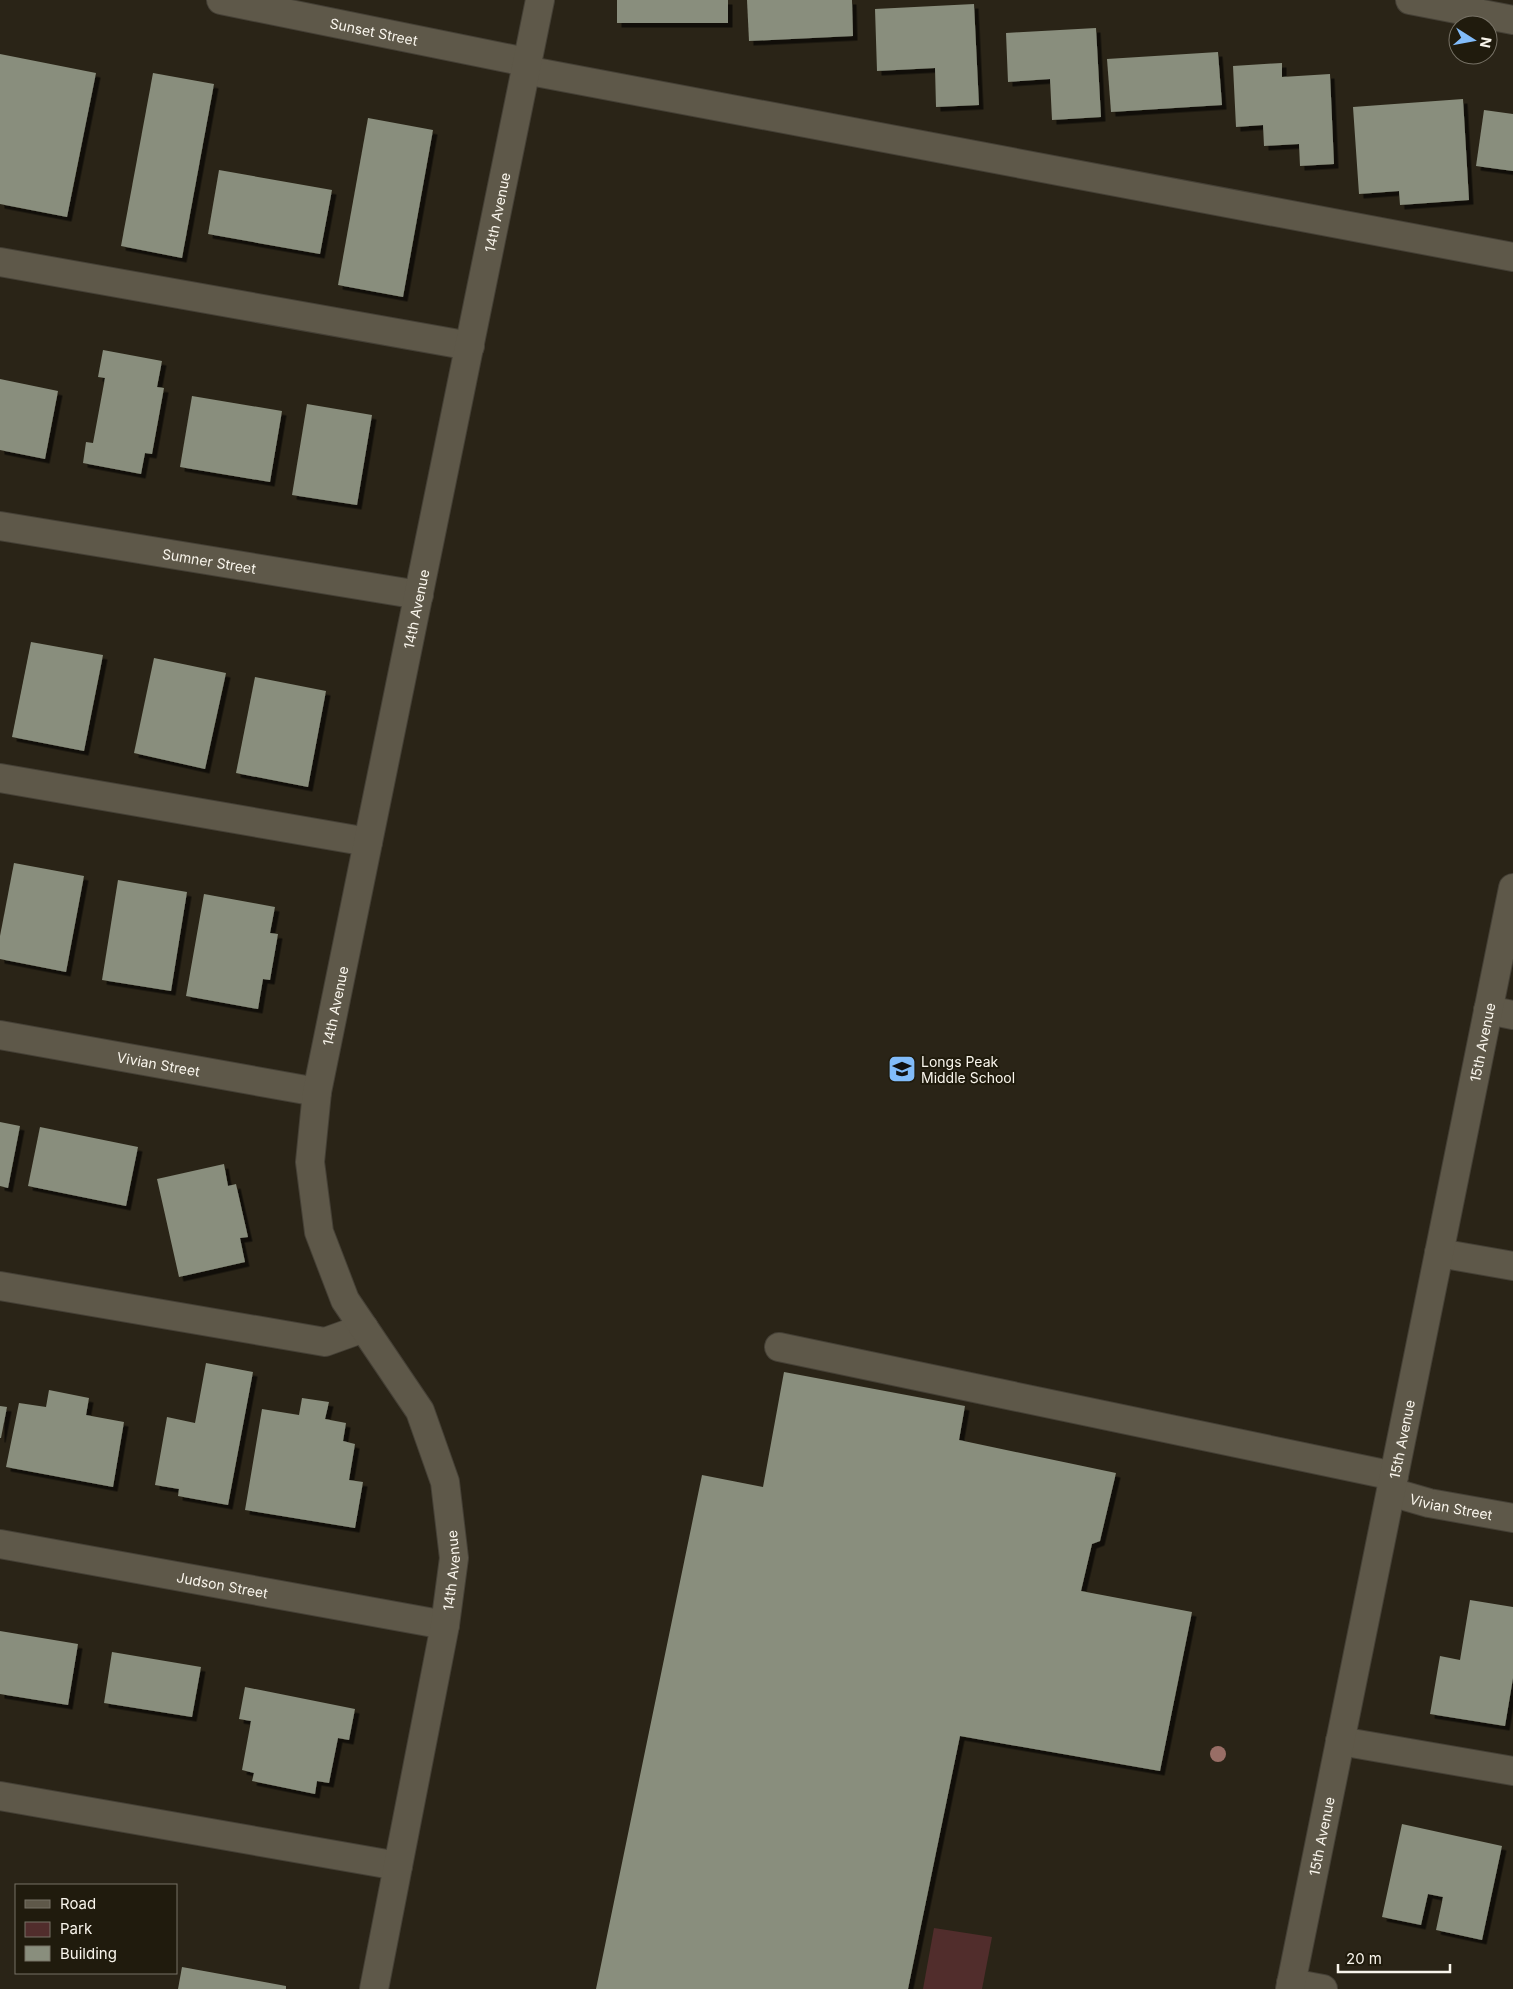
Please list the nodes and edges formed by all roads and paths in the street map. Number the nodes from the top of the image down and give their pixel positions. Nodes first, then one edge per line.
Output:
1 (221, 0) edge
2 (540, 0) edge
3 (1410, 0) edge
4 (1513, 20) edge
5 (525, 66) junction
6 (1513, 257) edge
7 (0, 262) edge
8 (470, 346) junction
9 (0, 526) edge
10 (419, 596) junction
11 (0, 778) edge
12 (368, 842) junction
13 (1513, 888) edge
14 (1500, 1012) edge
15 (0, 1035) edge
16 (316, 1092) junction
17 (1439, 1253) junction
18 (1513, 1266) edge
19 (0, 1286) edge
20 (364, 1328) junction
21 (779, 1347) dead end
22 (1393, 1484) junction
23 (1513, 1518) edge
24 (0, 1544) edge
25 (445, 1624) junction
26 (1340, 1741) junction
27 (1513, 1771) edge
28 (0, 1796) edge
29 (398, 1866) junction
30 (1291, 1986) edge
31 (374, 1989) edge
32 (1323, 1989) edge

1 - 5 street, Sunset Street
2 - 5 street, 14th Avenue
3 - 4 street
5 - 6 street, Sunset Street
5 - 8 street, 14th Avenue
7 - 8 street
8 - 10 street, 14th Avenue
9 - 10 street, Sumner Street
10 - 12 street, 14th Avenue
11 - 12 street
12 - 16 street, 14th Avenue
13 - 14 street, 15th Avenue
14 - 17 street, 15th Avenue
15 - 16 street, Vivian Street
16 - 20 street, 14th Avenue
17 - 18 street
17 - 22 street, 15th Avenue
19 - 20 street
20 - 25 street, 14th Avenue
21 - 22 street, Vivian Street
22 - 23 street, Vivian Street
22 - 26 street, 15th Avenue
24 - 25 street, Judson Street
25 - 29 street, 14th Avenue
26 - 27 street
26 - 30 street, 15th Avenue
28 - 29 street
29 - 31 street, 14th Avenue
30 - 32 street

